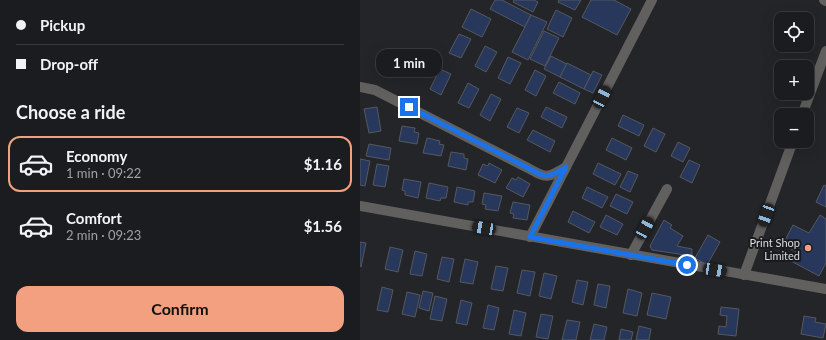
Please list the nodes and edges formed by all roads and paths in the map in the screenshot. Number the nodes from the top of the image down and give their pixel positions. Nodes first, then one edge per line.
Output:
1 (652, 0) edge
2 (826, 51) edge
3 (360, 87) edge
4 (805, 108) edge
5 (790, 148) edge
6 (566, 167) junction
7 (667, 189) dead end
8 (360, 206) edge
9 (530, 237) junction
10 (631, 254) junction
11 (744, 275) junction
12 (826, 289) edge

1 - 6 street
2 - 4 street
3 - 6 street
5 - 11 street
6 - 9 street
7 - 10 street
8 - 9 street
9 - 10 street
10 - 11 street
11 - 12 street

